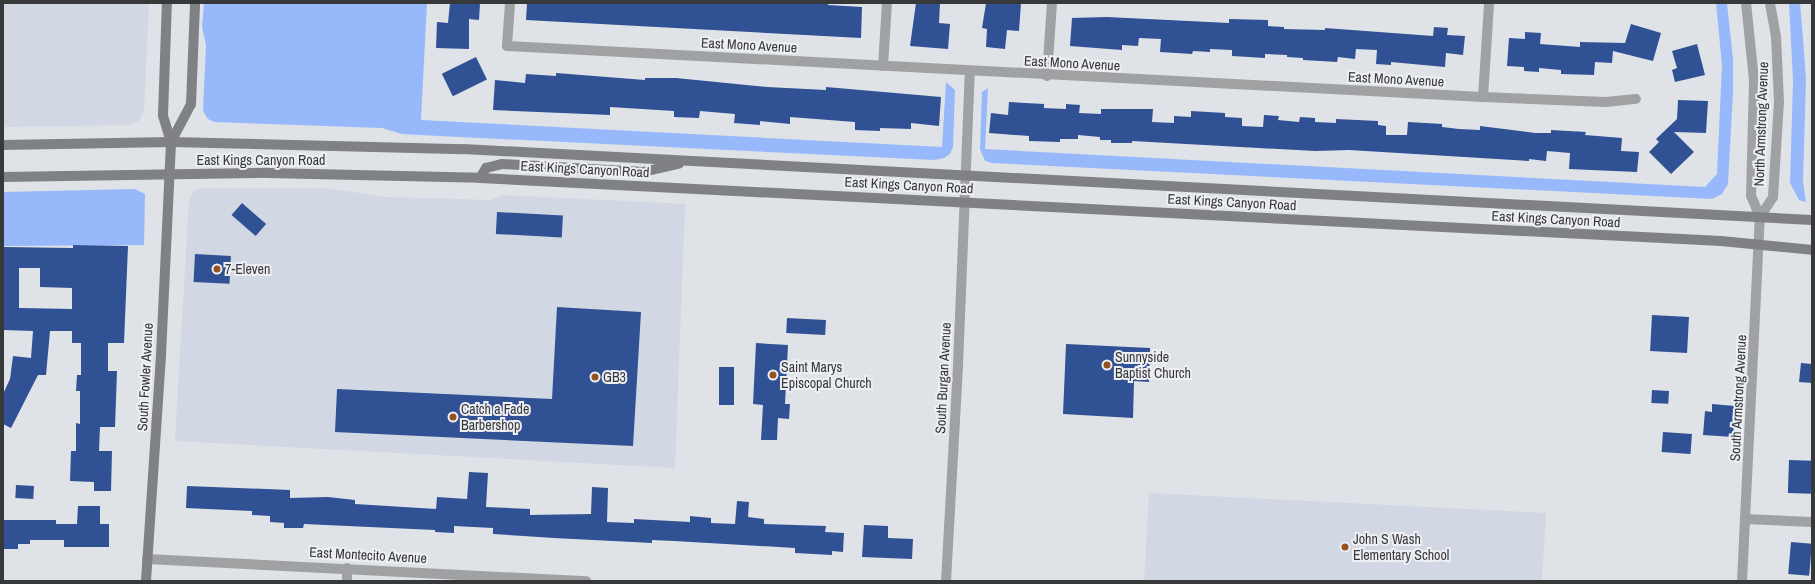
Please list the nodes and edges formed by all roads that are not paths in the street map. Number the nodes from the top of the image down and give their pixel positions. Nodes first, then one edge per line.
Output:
1 (167, 3) edge
2 (195, 3) edge
3 (510, 3) edge
4 (887, 3) edge
5 (1052, 3) edge
6 (1489, 3) edge
7 (1746, 3) edge
8 (1770, 3) edge
9 (883, 66) junction
10 (970, 72) junction
11 (1047, 76) junction
12 (1483, 97) junction
13 (1636, 99) dead end
14 (171, 142) junction
15 (3, 145) edge
16 (692, 161) junction
17 (170, 175) junction
18 (964, 176) junction
19 (3, 177) edge
20 (480, 178) junction
21 (963, 202) junction
22 (1760, 217) junction
23 (1812, 220) edge
24 (1759, 245) junction
25 (1812, 250) edge
26 (1745, 519) junction
27 (1812, 522) edge
28 (147, 559) junction
29 (347, 568) junction
30 (146, 581) edge
31 (347, 581) edge
32 (586, 581) edge
33 (946, 581) edge
34 (1742, 581) edge

1 - 14 main road
2 - 14 main road
3 - 9 street, East Mono Avenue
4 - 9 street
5 - 11 street
6 - 12 street
7 - 22 street, North Armstrong Avenue
8 - 22 street, North Armstrong Avenue
9 - 10 street, East Mono Avenue
10 - 11 street, East Mono Avenue
10 - 18 street, South Burgan Avenue
11 - 12 street, East Mono Avenue
12 - 13 street, East Mono Avenue
14 - 15 main road, East Kings Canyon Road
14 - 16 main road, East Kings Canyon Road
14 - 17 main road, South Fowler Avenue
16 - 18 main road, East Kings Canyon Road
16 - 20 main road
17 - 19 main road, East Kings Canyon Road
17 - 20 main road, East Kings Canyon Road
17 - 28 main road, South Fowler Avenue
18 - 21 street, South Burgan Avenue
18 - 22 main road, East Kings Canyon Road
20 - 21 main road, East Kings Canyon Road
21 - 24 main road, East Kings Canyon Road
21 - 33 street, South Burgan Avenue
22 - 23 main road, East Kings Canyon Road
22 - 24 street, South Armstrong Avenue
24 - 25 main road, East Kings Canyon Road
24 - 26 street, South Armstrong Avenue
26 - 27 street
26 - 34 street, South Armstrong Avenue
28 - 29 street, East Montecito Avenue
28 - 30 main road, South Fowler Avenue
29 - 31 street
29 - 32 street, East Montecito Avenue

